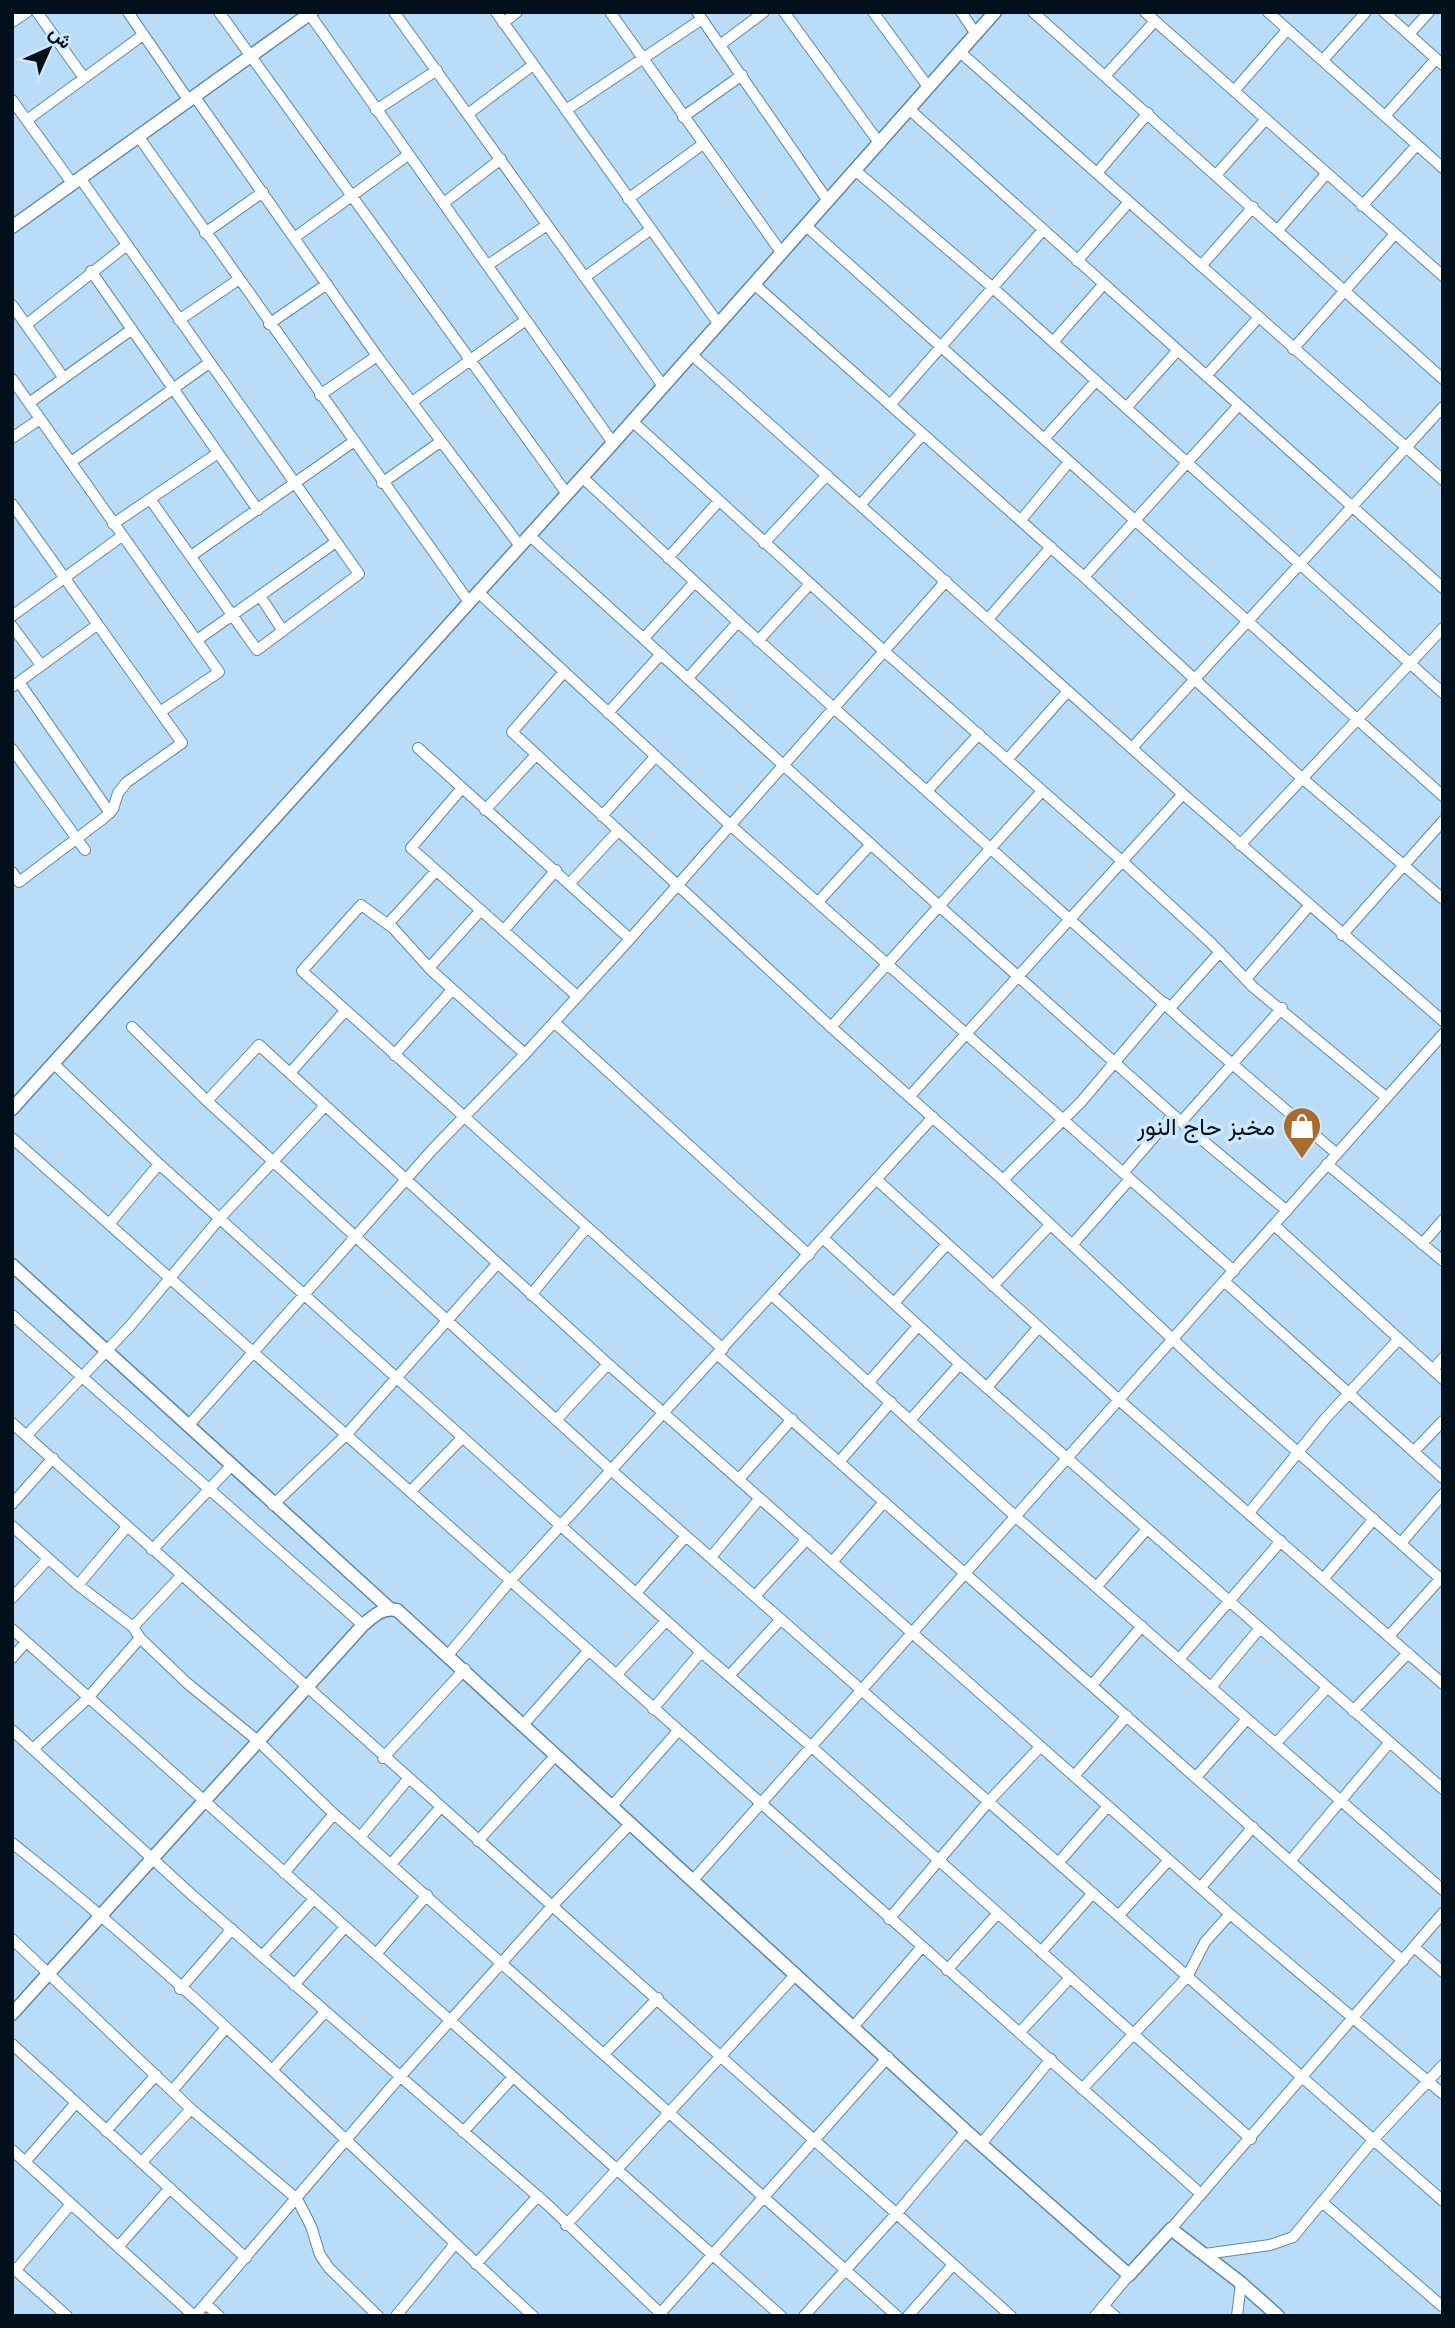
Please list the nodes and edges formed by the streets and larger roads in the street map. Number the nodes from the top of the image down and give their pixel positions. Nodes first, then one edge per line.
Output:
1 (27, 12) edge
2 (37, 12) edge
3 (128, 12) edge
4 (219, 12) edge
5 (394, 12) edge
6 (496, 12) edge
7 (517, 12) edge
8 (610, 12) edge
9 (764, 12) edge
10 (784, 12) edge
11 (873, 12) edge
12 (961, 12) edge
13 (995, 12) edge
14 (1033, 12) edge
15 (1145, 12) edge
16 (1268, 12) edge
17 (1366, 12) edge
18 (1384, 12) edge
19 (1429, 12) edge
20 (310, 13) edge
21 (699, 15) edge
22 (1155, 21) junction
23 (12, 22) edge
24 (503, 23) junction
25 (1287, 30) junction
26 (976, 34) junction
27 (1409, 34) junction
28 (143, 35) junction
29 (720, 45) junction
30 (960, 52) junction
31 (250, 57) junction
32 (642, 58) junction
33 (1323, 60) junction
34 (1439, 62) edge
35 (533, 65) junction
36 (437, 70) junction
37 (741, 75) junction
38 (1106, 75) junction
39 (84, 78) junction
40 (929, 88) junction
41 (1234, 91) junction
42 (192, 99) junction
43 (12, 100) edge
44 (376, 110) junction
45 (566, 110) junction
46 (909, 110) junction
47 (1148, 113) junction
48 (468, 114) junction
49 (1385, 116) junction
50 (683, 117) junction
51 (1266, 119) junction
52 (27, 120) junction
53 (138, 136) junction
54 (704, 144) junction
55 (880, 144) junction
56 (1417, 145) junction
57 (408, 155) junction
58 (501, 159) junction
59 (1443, 168) edge
60 (856, 171) junction
61 (1097, 173) junction
62 (1327, 173) junction
63 (1217, 174) junction
64 (76, 181) junction
65 (263, 192) junction
66 (354, 195) junction
67 (628, 199) junction
68 (828, 201) junction
69 (445, 202) junction
70 (1129, 202) junction
71 (1362, 205) junction
72 (1253, 207) junction
73 (13, 223) edge
74 (547, 225) junction
75 (805, 225) junction
76 (650, 230) junction
77 (1043, 230) junction
78 (1278, 230) junction
79 (205, 233) junction
80 (1395, 234) junction
81 (294, 238) junction
82 (127, 245) junction
83 (781, 253) junction
84 (1077, 261) junction
85 (488, 265) junction
86 (1201, 266) junction
87 (92, 271) junction
88 (1443, 276) edge
89 (585, 277) junction
90 (238, 280) junction
91 (327, 284) junction
92 (754, 284) junction
93 (1103, 285) junction
94 (992, 287) junction
95 (1345, 290) junction
96 (12, 305) edge
97 (1258, 318) junction
98 (179, 320) junction
99 (526, 320) junction
100 (718, 323) junction
101 (27, 324) junction
102 (269, 324) junction
103 (131, 330) junction
104 (1053, 342) junction
105 (942, 346) junction
106 (1293, 349) junction
107 (1177, 351) junction
108 (691, 354) junction
109 (377, 356) junction
110 (470, 362) junction
111 (209, 363) junction
112 (1206, 376) junction
113 (63, 377) junction
114 (12, 379) edge
115 (1443, 379) edge
116 (1096, 381) junction
117 (663, 386) junction
118 (173, 388) junction
119 (320, 396) junction
120 (412, 402) junction
121 (29, 403) junction
122 (890, 405) junction
123 (1239, 405) junction
124 (1443, 407) edge
125 (1126, 408) junction
126 (40, 419) junction
127 (632, 421) junction
128 (923, 434) junction
129 (12, 438) edge
130 (1044, 439) junction
131 (353, 442) junction
132 (440, 442) junction
133 (613, 443) junction
134 (1406, 449) junction
135 (218, 453) junction
136 (71, 462) junction
137 (1069, 462) junction
138 (1188, 463) junction
139 (827, 475) junction
140 (582, 477) junction
141 (1443, 480) edge
142 (295, 484) junction
143 (382, 484) junction
144 (567, 494) junction
145 (150, 499) junction
146 (719, 501) junction
147 (861, 505) junction
148 (13, 508) edge
149 (1353, 508) junction
150 (258, 510) junction
151 (1021, 520) junction
152 (1135, 520) junction
153 (113, 524) junction
154 (122, 536) junction
155 (530, 536) junction
156 (336, 542) junction
157 (764, 542) junction
158 (520, 547) junction
159 (1051, 547) junction
160 (191, 556) junction
161 (668, 558) junction
162 (1300, 566) junction
163 (1084, 577) junction
164 (64, 579) junction
165 (946, 581) junction
166 (694, 583) junction
167 (810, 584) junction
168 (1443, 588) edge
169 (261, 596) junction
170 (473, 597) junction
171 (232, 615) junction
172 (12, 616) edge
173 (988, 619) junction
174 (738, 622) junction
175 (1249, 622) junction
176 (97, 625) junction
177 (12, 626) edge
178 (1443, 628) edge
179 (283, 631) junction
180 (644, 638) junction
181 (197, 640) junction
182 (758, 641) junction
183 (884, 651) junction
184 (661, 654) junction
185 (1410, 664) junction
186 (41, 665) junction
187 (564, 672) junction
188 (688, 678) junction
189 (1195, 680) junction
190 (16, 684) edge
191 (1068, 691) junction
192 (1443, 693) edge
193 (832, 707) junction
194 (160, 712) junction
195 (608, 713) junction
196 (1357, 719) junction
197 (979, 734) junction
198 (418, 748) dead end
199 (1132, 748) junction
200 (12, 749) edge
201 (536, 755) junction
202 (655, 757) junction
203 (1007, 760) junction
204 (782, 764) junction
205 (1303, 779) junction
206 (462, 788) junction
207 (927, 791) junction
208 (1042, 791) junction
209 (1183, 794) junction
210 (1443, 796) edge
211 (485, 810) junction
212 (110, 813) junction
213 (602, 816) junction
214 (1443, 821) edge
215 (729, 824) junction
216 (618, 831) junction
217 (77, 839) junction
218 (871, 844) junction
219 (1240, 845) junction
220 (989, 848) junction
221 (85, 850) dead end
222 (1122, 861) junction
223 (1404, 865) junction
224 (556, 870) junction
225 (436, 871) junction
226 (12, 872) edge
227 (570, 883) junction
228 (677, 884) junction
229 (1443, 899) edge
230 (818, 902) junction
231 (938, 905) junction
232 (1309, 906) junction
233 (481, 910) junction
234 (1071, 918) junction
235 (388, 924) junction
236 (504, 930) junction
237 (1342, 935) junction
238 (630, 939) junction
239 (1220, 952) junction
240 (887, 963) junction
241 (429, 968) junction
242 (1020, 976) junction
243 (1246, 979) junction
244 (452, 990) junction
245 (577, 996) junction
246 (1167, 1005) junction
247 (1282, 1008) junction
248 (345, 1011) junction
249 (1443, 1021) edge
250 (554, 1022) junction
251 (131, 1027) dead end
252 (831, 1027) junction
253 (1443, 1034) edge
254 (966, 1035) junction
255 (525, 1054) junction
256 (394, 1055) junction
257 (1114, 1061) junction
258 (54, 1064) junction
259 (1233, 1064) junction
260 (290, 1073) junction
261 (910, 1096) junction
262 (1386, 1097) junction
263 (207, 1101) junction
264 (325, 1106) junction
265 (12, 1109) edge
266 (465, 1116) junction
267 (933, 1117) junction
268 (1064, 1119) junction
269 (1177, 1119) junction
270 (12, 1138) edge
271 (1337, 1154) junction
272 (274, 1162) junction
273 (159, 1164) junction
274 (1327, 1164) junction
275 (1127, 1176) junction
276 (407, 1178) junction
277 (877, 1180) junction
278 (1003, 1180) junction
279 (1287, 1211) junction
280 (220, 1218) junction
281 (1443, 1220) edge
282 (110, 1223) junction
283 (1050, 1225) junction
284 (1274, 1225) junction
285 (587, 1227) junction
286 (355, 1237) junction
287 (824, 1239) junction
288 (947, 1244) junction
289 (1422, 1244) junction
290 (1072, 1245) junction
291 (809, 1255) junction
292 (1443, 1261) edge
293 (497, 1264) junction
294 (12, 1265) edge
295 (1234, 1271) junction
296 (168, 1277) junction
297 (1224, 1281) junction
298 (993, 1286) junction
299 (304, 1292) junction
300 (531, 1295) junction
301 (772, 1295) junction
302 (894, 1303) junction
303 (12, 1315) edge
304 (447, 1318) junction
305 (918, 1326) junction
306 (1038, 1328) junction
307 (1174, 1339) junction
308 (1398, 1340) junction
309 (254, 1350) junction
310 (105, 1351) junction
311 (721, 1352) junction
312 (1443, 1358) edge
313 (608, 1364) junction
314 (960, 1364) junction
315 (1433, 1370) junction
316 (82, 1375) junction
317 (395, 1376) junction
318 (1443, 1378) edge
319 (868, 1383) junction
320 (988, 1386) junction
321 (1350, 1392) junction
322 (1119, 1400) junction
323 (891, 1402) junction
324 (664, 1413) junction
325 (557, 1419) junction
326 (792, 1419) junction
327 (911, 1419) junction
328 (1443, 1421) edge
329 (12, 1423) edge
330 (188, 1426) junction
331 (26, 1435) junction
332 (346, 1435) junction
333 (462, 1438) junction
334 (1414, 1451) junction
335 (1298, 1454) junction
336 (53, 1458) junction
337 (1068, 1458) junction
338 (839, 1462) junction
339 (231, 1466) junction
340 (612, 1471) junction
341 (1443, 1478) edge
342 (739, 1479) junction
343 (210, 1488) junction
344 (411, 1490) junction
345 (1443, 1494) edge
346 (760, 1498) junction
347 (884, 1502) junction
348 (12, 1504) edge
349 (273, 1505) junction
350 (1249, 1513) junction
351 (1016, 1517) junction
352 (1374, 1519) junction
353 (12, 1526) edge
354 (561, 1526) junction
355 (127, 1528) junction
356 (1147, 1528) junction
357 (686, 1536) junction
358 (807, 1539) junction
359 (1281, 1541) junction
360 (1401, 1543) junction
361 (152, 1550) junction
362 (711, 1557) junction
363 (48, 1559) junction
364 (833, 1561) junction
365 (966, 1573) junction
366 (181, 1576) junction
367 (1324, 1578) junction
368 (511, 1580) junction
369 (1442, 1580) edge
370 (78, 1585) junction
371 (1097, 1586) junction
372 (636, 1593) junction
373 (755, 1596) junction
374 (12, 1598) edge
375 (1228, 1601) junction
376 (389, 1608) junction
377 (781, 1619) junction
378 (666, 1620) junction
379 (363, 1625) junction
380 (1142, 1626) junction
381 (133, 1627) junction
382 (1260, 1628) junction
383 (12, 1629) edge
384 (914, 1633) junction
385 (1389, 1636) junction
386 (140, 1639) junction
387 (26, 1642) junction
388 (589, 1650) junction
389 (701, 1652) junction
390 (1408, 1653) junction
391 (449, 1654) junction
392 (12, 1658) edge
393 (1180, 1658) junction
394 (465, 1670) junction
395 (617, 1674) junction
396 (729, 1676) junction
397 (1441, 1680) edge
398 (1092, 1685) junction
399 (305, 1686) junction
400 (1212, 1686) junction
401 (1327, 1688) junction
402 (864, 1689) junction
403 (87, 1699) junction
404 (653, 1709) junction
405 (1353, 1711) junction
406 (1127, 1716) junction
407 (1247, 1719) junction
408 (523, 1725) junction
409 (12, 1730) edge
410 (678, 1731) junction
411 (258, 1741) junction
412 (1390, 1742) junction
413 (1276, 1743) junction
414 (1040, 1747) junction
415 (34, 1748) junction
416 (813, 1748) junction
417 (555, 1756) junction
418 (383, 1758) junction
419 (1074, 1776) junction
420 (1197, 1776) junction
421 (408, 1779) junction
422 (1443, 1789) edge
423 (1342, 1800) junction
424 (202, 1801) junction
425 (989, 1801) junction
426 (762, 1804) junction
427 (1108, 1806) junction
428 (611, 1807) junction
429 (440, 1808) junction
430 (334, 1814) junction
431 (630, 1824) junction
432 (1253, 1827) junction
433 (361, 1836) junction
434 (478, 1841) junction
435 (12, 1843) edge
436 (152, 1857) junction
437 (938, 1860) junction
438 (1169, 1860) junction
439 (1291, 1860) junction
440 (1059, 1862) junction
441 (392, 1863) junction
442 (284, 1872) junction
443 (694, 1879) junction
444 (1200, 1887) junction
445 (1443, 1890) edge
446 (1093, 1893) junction
447 (427, 1895) junction
448 (314, 1899) junction
449 (554, 1904) junction
450 (998, 1913) junction
451 (1443, 1913) edge
452 (1230, 1914) junction
453 (99, 1915) junction
454 (1119, 1915) junction
455 (889, 1919) junction
456 (345, 1927) junction
457 (232, 1930) junction
458 (12, 1939) edge
459 (1414, 1947) junction
460 (921, 1948) junction
461 (1041, 1952) junction
462 (376, 1954) junction
463 (262, 1956) junction
464 (1403, 1961) junction
465 (503, 1963) junction
466 (947, 1970) junction
467 (1443, 1972) edge
468 (48, 1973) junction
469 (796, 1974) junction
470 (1187, 1977) junction
471 (1069, 1979) junction
472 (294, 1985) junction
473 (180, 1989) junction
474 (658, 1998) junction
475 (325, 2012) junction
476 (12, 2014) edge
477 (1355, 2019) junction
478 (450, 2020) junction
479 (854, 2026) junction
480 (225, 2029) junction
481 (1020, 2032) junction
482 (1132, 2035) junction
483 (12, 2044) edge
484 (605, 2053) junction
485 (722, 2056) junction
486 (888, 2057) junction
487 (1051, 2059) junction
488 (1443, 2065) edge
489 (272, 2070) junction
490 (156, 2075) junction
491 (513, 2077) junction
492 (399, 2078) junction
493 (1303, 2078) junction
494 (1428, 2082) junction
495 (1082, 2089) junction
496 (172, 2091) junction
497 (1443, 2094) edge
498 (75, 2104) junction
499 (191, 2109) junction
500 (671, 2111) junction
501 (106, 2131) junction
502 (966, 2131) junction
503 (463, 2132) junction
504 (347, 2138) junction
505 (815, 2139) junction
506 (1251, 2139) junction
507 (1374, 2139) junction
508 (981, 2144) junction
509 (12, 2150) edge
510 (25, 2162) junction
511 (142, 2162) junction
512 (618, 2171) junction
513 (170, 2188) junction
514 (1201, 2194) junction
515 (538, 2196) junction
516 (762, 2197) junction
517 (297, 2199) junction
518 (1443, 2201) edge
519 (1322, 2202) junction
520 (70, 2205) junction
521 (897, 2213) junction
522 (566, 2225) junction
523 (1171, 2228) junction
524 (455, 2244) junction
525 (118, 2247) junction
526 (1205, 2254) junction
527 (712, 2257) junction
528 (246, 2258) junction
529 (477, 2264) junction
530 (952, 2266) junction
531 (14, 2269) edge
532 (844, 2270) junction
533 (1129, 2275) junction
534 (1241, 2283) junction
535 (205, 2304) junction
536 (1103, 2305) junction
537 (1443, 2307) edge
538 (55, 2312) edge
539 (660, 2315) edge
540 (67, 2316) edge
541 (195, 2316) edge
542 (219, 2316) edge
543 (377, 2316) edge
544 (396, 2316) edge
545 (533, 2316) edge
546 (781, 2316) edge
547 (804, 2316) edge
548 (897, 2316) edge
549 (908, 2316) edge
550 (1011, 2316) edge
551 (1095, 2316) edge
552 (1115, 2316) edge
553 (1237, 2316) edge
554 (1278, 2316) edge

1 - 23 street
2 - 39 street
3 - 28 street
4 - 31 street
5 - 36 street
6 - 24 street
7 - 24 street
8 - 32 street
9 - 29 street
10 - 55 street
11 - 40 street
12 - 26 street
13 - 26 street
14 - 38 street
15 - 22 street
16 - 25 street
17 - 33 street
18 - 27 street
19 - 27 street
20 - 31 street
20 - 44 street
21 - 29 street
21 - 32 street
22 - 38 street
22 - 41 street
24 - 35 street
25 - 33 street
25 - 41 street
26 - 30 street
27 - 34 street
28 - 39 street
28 - 42 street
29 - 37 street
30 - 40 street
30 - 61 street
31 - 42 street
31 - 66 street
32 - 45 street
32 - 50 street
33 - 49 street
34 - 49 street
35 - 45 street
35 - 48 street
36 - 44 street
36 - 48 street
37 - 50 street
37 - 68 street
38 - 47 street
39 - 52 street
40 - 46 street
41 - 51 street
42 - 53 street
42 - 65 street
43 - 52 street
44 - 57 street
45 - 67 street
46 - 55 street
46 - 77 street
47 - 61 street
47 - 63 street
48 - 58 street
49 - 56 street
50 - 54 street
51 - 62 street
51 - 63 street
52 - 64 street
53 - 64 street
53 - 79 street
54 - 67 street
54 - 83 street
55 - 60 street
56 - 59 street
56 - 71 street
57 - 66 street
57 - 69 street
58 - 69 street
58 - 74 street
60 - 68 street
60 - 94 street
61 - 70 street
62 - 71 street
62 - 78 street
63 - 72 street
64 - 73 street
64 - 82 street
65 - 79 street
65 - 81 street
66 - 81 street
66 - 110 street
67 - 76 street
68 - 75 street
69 - 85 street
70 - 84 street
70 - 86 street
71 - 80 street
72 - 78 street
72 - 86 street
74 - 85 street
74 - 89 street
75 - 83 street
75 - 105 street
76 - 89 street
76 - 100 street
77 - 84 street
77 - 94 street
78 - 95 street
79 - 90 street
80 - 88 street
80 - 95 street
81 - 91 street
82 - 87 street
82 - 98 street
83 - 92 street
84 - 93 street
85 - 99 street
86 - 97 street
87 - 101 street
87 - 103 street
89 - 117 street
90 - 98 street
90 - 102 street
91 - 102 street
91 - 109 street
92 - 100 street
92 - 122 street
93 - 104 street
93 - 107 street
94 - 104 street
94 - 105 street
95 - 106 street
95 - 115 street
96 - 101 street
97 - 106 street
97 - 112 street
98 - 111 street
99 - 110 street
99 - 133 street
100 - 108 street
101 - 113 street
102 - 119 street
103 - 113 street
103 - 118 street
104 - 116 street
105 - 122 street
105 - 130 street
106 - 134 street
107 - 112 street
107 - 125 street
108 - 117 street
108 - 139 street
109 - 119 street
109 - 120 street
110 - 120 street
110 - 144 street
111 - 118 street
111 - 142 street
112 - 123 street
113 - 121 street
114 - 121 street
116 - 125 street
116 - 130 street
117 - 127 street
118 - 135 street
118 - 136 street
119 - 131 street
120 - 132 street
121 - 126 street
122 - 128 street
123 - 138 street
123 - 149 street
124 - 134 street
125 - 138 street
126 - 129 street
126 - 136 street
127 - 133 street
127 - 146 street
128 - 147 street
128 - 151 street
130 - 137 street
131 - 142 street
131 - 143 street
132 - 143 street
132 - 158 street
133 - 140 street
134 - 141 street
134 - 149 street
135 - 145 street
135 - 150 street
136 - 153 street
137 - 151 street
137 - 152 street
138 - 152 street
138 - 162 street
139 - 147 street
139 - 157 street
140 - 144 street
140 - 161 street
142 - 150 street
142 - 156 street
143 - 170 street
144 - 155 street
145 - 153 street
145 - 160 street
146 - 157 street
146 - 161 street
147 - 165 street
148 - 164 street
149 - 162 street
149 - 168 street
150 - 160 street
151 - 159 street
152 - 163 street
152 - 175 street
153 - 154 street
154 - 164 street
154 - 181 street
155 - 158 street
155 - 180 street
156 - 169 street
156 - 179 street
157 - 167 street
158 - 170 street
159 - 163 street
159 - 173 street
160 - 171 street
161 - 166 street
162 - 175 street
162 - 185 street
163 - 189 street
164 - 172 street
164 - 176 street
165 - 173 street
165 - 183 street
166 - 174 street
166 - 180 street
167 - 182 street
167 - 183 street
169 - 171 street
169 - 179 street
170 - 187 street
170 - 258 street
171 - 179 street
171 - 181 street
173 - 191 street
174 - 182 street
174 - 188 street
175 - 189 street
175 - 196 street
176 - 186 street
176 - 194 street
177 - 186 street
178 - 185 street
180 - 184 street
181 - 194 street
182 - 193 street
183 - 193 street
183 - 197 street
184 - 188 street
184 - 195 street
185 - 192 street
185 - 196 street
186 - 190 street
187 - 195 street
187 - 201 street
188 - 204 street
189 - 199 street
189 - 205 street
190 - 212 street
191 - 199 street
191 - 203 street
193 - 204 street
193 - 207 street
194 - 212 street
195 - 202 street
196 - 205 street
196 - 210 street
197 - 203 street
197 - 207 street
198 - 206 street
199 - 209 street
200 - 217 street
201 - 211 street
201 - 213 street
202 - 213 street
202 - 215 street
203 - 208 street
204 - 215 street
204 - 218 street
205 - 219 street
205 - 223 street
206 - 211 street
206 - 225 street
207 - 220 street
208 - 220 street
208 - 222 street
209 - 219 street
209 - 222 street
211 - 224 street
212 - 217 street
213 - 216 street
214 - 223 street
215 - 228 street
215 - 230 street
216 - 227 street
216 - 228 street
217 - 221 street
217 - 226 street
218 - 230 street
218 - 231 street
219 - 232 street
220 - 231 street
220 - 234 street
222 - 234 street
222 - 239 street
223 - 229 street
223 - 237 street
224 - 227 street
224 - 236 street
225 - 233 street
225 - 235 street
227 - 238 street
228 - 238 street
228 - 252 street
230 - 240 street
231 - 240 street
231 - 242 street
232 - 237 street
232 - 243 street
233 - 236 street
233 - 241 street
234 - 242 street
234 - 246 street
235 - 241 street
235 - 248 street
236 - 245 street
237 - 249 street
238 - 245 street
239 - 243 street
239 - 246 street
240 - 252 street
240 - 254 street
241 - 244 street
242 - 254 street
242 - 257 street
243 - 247 street
244 - 255 street
244 - 256 street
245 - 250 street
246 - 257 street
246 - 259 street
247 - 259 street
247 - 262 street
248 - 256 street
248 - 260 street
250 - 255 street
250 - 291 street
251 - 263 street
252 - 261 street
253 - 262 street
254 - 261 street
254 - 268 street
255 - 266 street
256 - 266 street
257 - 268 street
257 - 269 street
258 - 265 street
258 - 273 street
259 - 269 street
259 - 271 street
260 - 263 street
260 - 264 street
261 - 267 street
262 - 271 street
263 - 272 street
264 - 272 street
264 - 276 street
266 - 276 street
266 - 285 street
267 - 277 street
267 - 278 street
268 - 275 street
268 - 278 street
269 - 275 street
269 - 279 street
270 - 282 street
271 - 274 street
272 - 280 street
272 - 286 street
273 - 280 street
273 - 282 street
274 - 279 street
274 - 289 street
275 - 290 street
275 - 295 street
276 - 286 street
276 - 293 street
277 - 287 street
277 - 288 street
278 - 283 street
279 - 284 street
280 - 296 street
280 - 299 street
281 - 289 street
282 - 296 street
283 - 290 street
283 - 298 street
284 - 295 street
284 - 308 street
285 - 300 street
285 - 311 street
286 - 299 street
286 - 304 street
287 - 291 street
287 - 302 street
288 - 298 street
288 - 302 street
289 - 292 street
290 - 307 street
291 - 301 street
293 - 300 street
293 - 304 street
294 - 310 street
295 - 297 street
296 - 309 street
296 - 310 street
297 - 307 street
297 - 321 street
298 - 306 street
299 - 309 street
299 - 317 street
300 - 313 street
301 - 311 street
301 - 319 street
302 - 305 street
303 - 316 street
304 - 317 street
304 - 325 street
305 - 314 street
305 - 319 street
306 - 320 street
306 - 322 street
307 - 322 street
307 - 335 street
308 - 315 street
308 - 321 street
309 - 330 street
309 - 332 street
310 - 316 street
310 - 330 street
311 - 324 street
311 - 326 street
312 - 315 street
313 - 324 street
313 - 325 street
314 - 320 street
314 - 327 street
315 - 318 street
316 - 331 street
316 - 343 street
317 - 332 street
317 - 333 street
319 - 323 street
320 - 337 street
321 - 334 street
321 - 335 street
322 - 337 street
322 - 350 street
323 - 327 street
323 - 338 street
324 - 340 street
324 - 342 street
325 - 340 street
326 - 338 street
326 - 342 street
327 - 351 street
328 - 334 street
329 - 331 street
330 - 339 street
331 - 336 street
332 - 344 street
332 - 349 street
333 - 344 street
333 - 354 street
334 - 341 street
335 - 350 street
335 - 352 street
336 - 348 street
336 - 355 street
337 - 351 street
337 - 356 street
338 - 347 street
339 - 343 street
339 - 349 street
340 - 354 street
340 - 357 street
342 - 346 street
343 - 361 street
343 - 379 street
344 - 368 street
345 - 360 street
346 - 358 street
346 - 362 street
347 - 364 street
347 - 365 street
349 - 376 street
350 - 359 street
351 - 365 street
351 - 371 street
352 - 360 street
352 - 367 street
353 - 363 street
354 - 368 street
354 - 372 street
355 - 361 street
355 - 370 street
356 - 371 street
356 - 375 street
357 - 362 street
357 - 372 street
358 - 364 street
358 - 373 street
359 - 367 street
359 - 375 street
360 - 369 street
361 - 366 street
362 - 373 street
363 - 370 street
363 - 374 street
364 - 384 street
365 - 384 street
365 - 398 street
366 - 381 street
366 - 399 street
367 - 385 street
368 - 388 street
368 - 391 street
369 - 385 street
370 - 381 street
371 - 380 street
372 - 378 street
373 - 377 street
375 - 382 street
375 - 393 street
376 - 379 street
376 - 391 street
377 - 396 street
377 - 402 street
378 - 389 street
378 - 395 street
379 - 399 street
380 - 393 street
380 - 398 street
381 - 386 street
382 - 400 street
382 - 401 street
383 - 387 street
384 - 402 street
384 - 414 street
385 - 390 street
386 - 403 street
386 - 411 street
387 - 392 street
387 - 403 street
388 - 395 street
388 - 408 street
389 - 396 street
389 - 404 street
390 - 397 street
390 - 405 street
391 - 394 street
393 - 400 street
394 - 408 street
394 - 418 street
395 - 404 street
396 - 416 street
398 - 406 street
399 - 411 street
399 - 418 street
400 - 407 street
401 - 405 street
401 - 413 street
402 - 416 street
402 - 425 street
403 - 415 street
403 - 424 street
404 - 410 street
405 - 412 street
406 - 419 street
406 - 420 street
407 - 413 street
407 - 420 street
408 - 417 street
409 - 415 street
410 - 426 street
410 - 428 street
411 - 424 street
411 - 430 street
412 - 422 street
412 - 423 street
413 - 423 street
414 - 419 street
414 - 425 street
415 - 436 street
416 - 426 street
416 - 437 street
417 - 428 street
417 - 434 street
418 - 421 street
419 - 427 street
420 - 432 street
421 - 429 street
421 - 433 street
423 - 439 street
423 - 445 street
424 - 436 street
424 - 442 street
425 - 437 street
425 - 440 street
426 - 443 street
426 - 455 street
427 - 438 street
427 - 440 street
428 - 431 street
429 - 434 street
429 - 441 street
430 - 433 street
430 - 442 street
431 - 443 street
431 - 449 street
432 - 439 street
432 - 444 street
433 - 441 street
434 - 449 street
435 - 453 street
436 - 453 street
436 - 457 street
437 - 450 street
437 - 455 street
438 - 444 street
438 - 454 street
439 - 464 street
440 - 446 street
441 - 447 street
442 - 448 street
443 - 469 street
444 - 452 street
446 - 454 street
446 - 461 street
447 - 462 street
447 - 465 street
448 - 456 street
448 - 463 street
449 - 465 street
449 - 474 street
450 - 461 street
450 - 466 street
451 - 459 street
452 - 470 street
452 - 477 street
453 - 468 street
453 - 473 street
454 - 470 street
455 - 460 street
456 - 462 street
456 - 472 street
457 - 463 street
457 - 473 street
458 - 468 street
459 - 464 street
459 - 467 street
460 - 466 street
460 - 479 street
461 - 471 street
462 - 478 street
463 - 472 street
464 - 477 street
465 - 478 street
465 - 484 street
466 - 481 street
468 - 476 street
468 - 490 street
469 - 479 street
469 - 485 street
470 - 482 street
470 - 493 street
471 - 481 street
471 - 482 street
472 - 475 street
473 - 480 street
474 - 484 street
474 - 485 street
475 - 489 street
475 - 492 street
477 - 493 street
477 - 494 street
478 - 491 street
478 - 492 street
479 - 486 street
480 - 489 street
480 - 496 street
481 - 487 street
482 - 495 street
482 - 506 street
483 - 498 street
484 - 500 street
485 - 500 street
485 - 505 street
486 - 502 street
486 - 505 street
487 - 495 street
487 - 508 street
488 - 494 street
489 - 504 street
490 - 496 street
490 - 501 street
491 - 503 street
491 - 512 street
492 - 503 street
492 - 504 street
493 - 506 street
493 - 507 street
494 - 497 street
494 - 507 street
495 - 514 street
496 - 499 street
498 - 501 street
498 - 510 street
499 - 511 street
499 - 517 street
500 - 512 street
500 - 516 street
501 - 511 street
502 - 508 street
502 - 521 street
503 - 515 street
504 - 517 street
504 - 524 street
505 - 516 street
505 - 521 street
506 - 514 street
507 - 518 street
507 - 519 street
508 - 533 street
509 - 510 street
510 - 520 street
511 - 513 street
512 - 522 street
512 - 527 street
513 - 525 street
513 - 528 street
514 - 523 street
515 - 522 street
515 - 529 street
516 - 527 street
516 - 532 street
517 - 528 street
517 - 543 street
519 - 526 street
519 - 537 street
520 - 525 street
520 - 531 street
521 - 530 street
521 - 532 street
522 - 539 street
523 - 526 street
523 - 533 street
524 - 529 street
524 - 544 street
525 - 541 street
526 - 534 street
527 - 539 street
527 - 546 street
528 - 535 street
529 - 545 street
530 - 549 street
530 - 550 street
531 - 538 street
532 - 547 street
532 - 548 street
533 - 536 street
534 - 553 street
534 - 554 street
535 - 541 street
535 - 542 street
536 - 551 street
536 - 552 street
538 - 540 street

